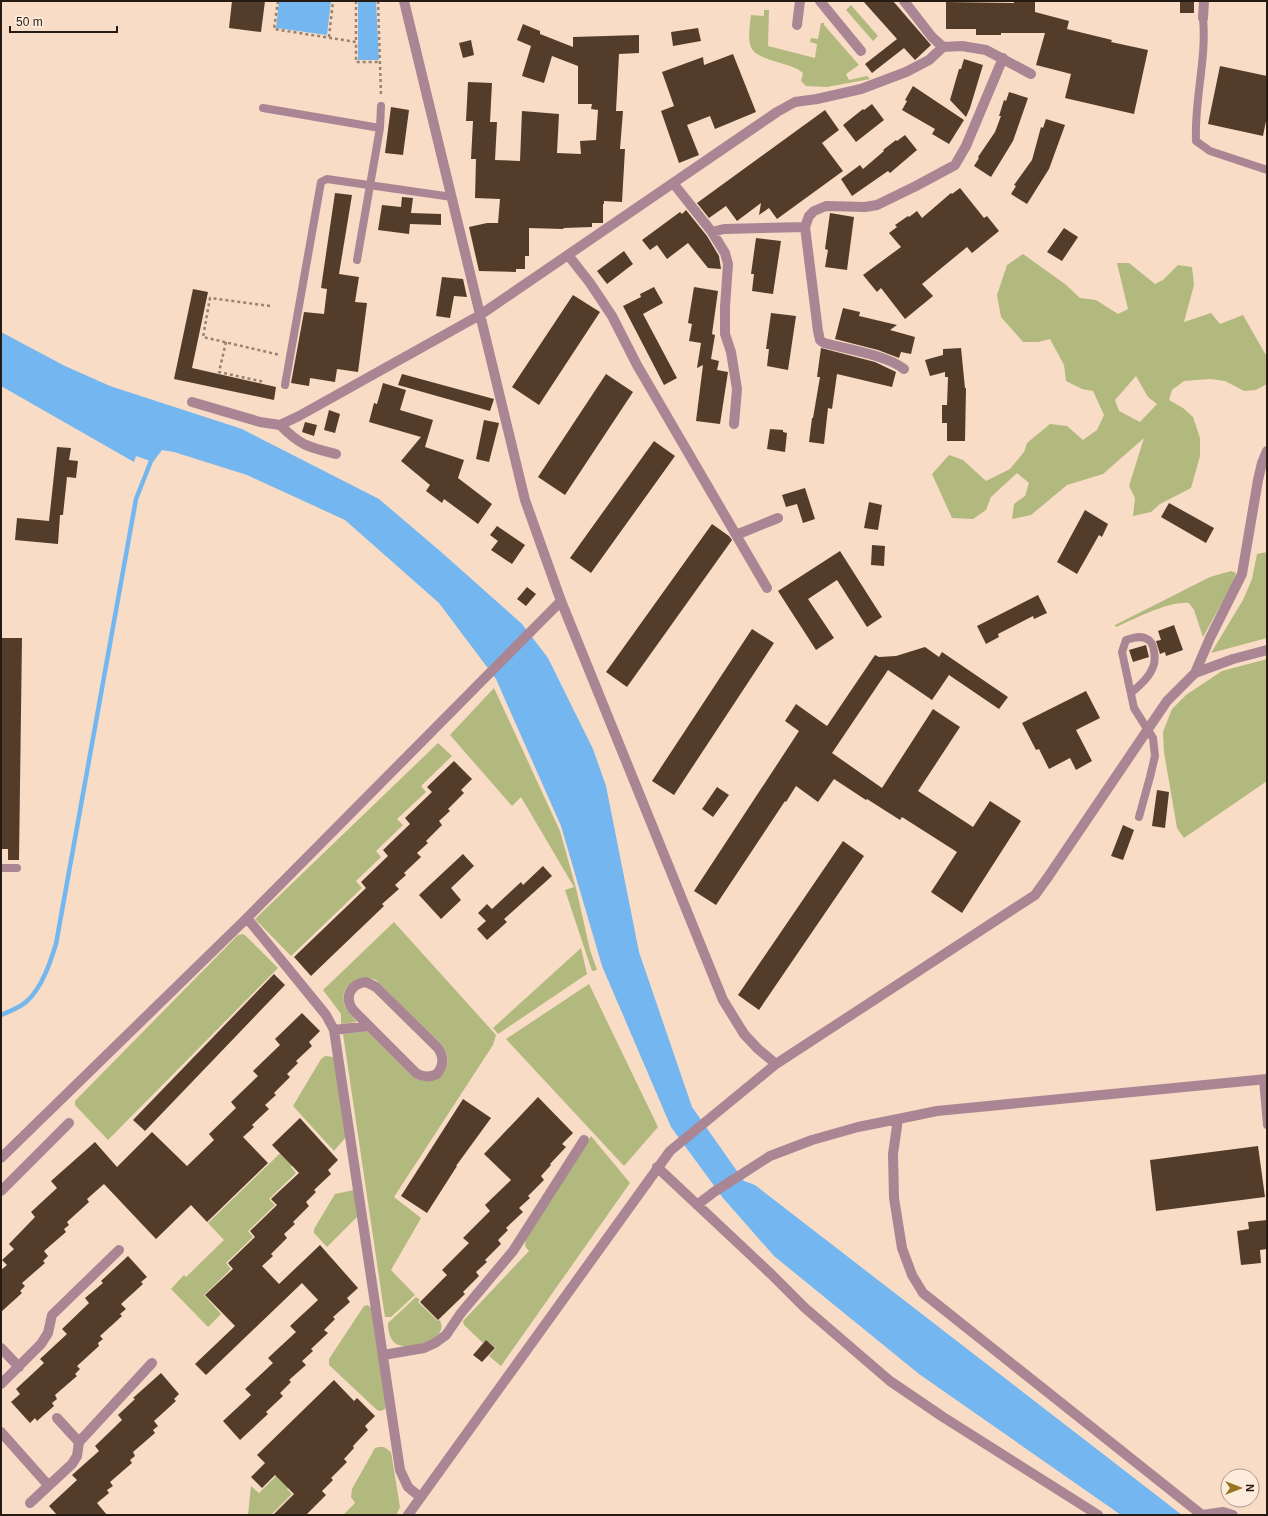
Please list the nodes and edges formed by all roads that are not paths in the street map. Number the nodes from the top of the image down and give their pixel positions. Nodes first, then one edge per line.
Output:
1 (404, 1) edge
2 (800, 1) edge
3 (820, 1) edge
4 (904, 1) edge
5 (1204, 1) edge
6 (1203, 18) joint
7 (797, 25) dead end
8 (943, 47) junction
9 (861, 50) dead end
10 (1003, 58) junction
11 (1031, 74) dead end
12 (381, 106) road end
13 (263, 108) dead end
14 (380, 128) junction
15 (1267, 170) edge
16 (673, 183) junction
17 (370, 185) junction
18 (452, 197) junction
19 (805, 226) junction
20 (712, 232) junction
21 (568, 255) junction
22 (357, 260) dead end
23 (480, 315) junction
24 (904, 368) dead end
25 (285, 386) dead end
26 (192, 402) dead end
27 (734, 424) dead end
28 (280, 425) junction
29 (1267, 451) edge
30 (336, 454) dead end
31 (778, 518) dead end
32 (736, 536) junction
33 (767, 588) dead end
34 (561, 601) junction
35 (1267, 650) edge
36 (1195, 673) junction
37 (1131, 693) junction
38 (1148, 729) junction
39 (1139, 817) dead end
40 (1, 868) edge
41 (17, 868) dead end
42 (247, 918) junction
43 (368, 1026) junction
44 (334, 1030) junction
45 (776, 1064) junction
46 (1265, 1079) edge
47 (898, 1120) junction
48 (69, 1123) dead end
49 (1267, 1125) edge
50 (584, 1140) dead end
51 (1, 1158) edge
52 (657, 1167) junction
53 (1, 1191) edge
54 (698, 1205) junction
55 (120, 1250) dead end
56 (1, 1348) edge
57 (383, 1355) junction
58 (152, 1363) dead end
59 (19, 1367) junction
60 (1, 1384) edge
61 (56, 1418) dead end
62 (1, 1432) edge
63 (79, 1442) junction
64 (48, 1486) junction
65 (420, 1497) junction
66 (30, 1504) dead end
67 (408, 1515) edge
68 (1098, 1515) edge
69 (1202, 1515) edge
70 (1233, 1515) edge

1 - 18 street
2 - 7 street
3 - 9 street
4 - 8 street
5 - 6 street
6 - 15 lane
8 - 10 street
8 - 16 street
10 - 11 street
10 - 19 street
12 - 14 lane
13 - 14 lane
14 - 17 lane
16 - 20 street
16 - 21 street
17 - 18 lane
17 - 22 lane
17 - 25 lane
18 - 23 street
19 - 20 street
19 - 24 street
20 - 27 street
21 - 23 street
21 - 32 street
23 - 28 street
23 - 34 street
26 - 28 street
28 - 30 street
29 - 36 street
31 - 32 street
32 - 33 street
34 - 42 street
34 - 45 street
35 - 36 street
36 - 38 street
37 - 37 lane
37 - 38 lane
38 - 39 lane
38 - 45 street
40 - 41 lane
42 - 44 street
42 - 51 street
43 - 43 street
43 - 44 street
44 - 57 street
45 - 52 street
46 - 47 street
46 - 49 lane
47 - 54 street
47 - 69 street
48 - 53 street
50 - 57 street
52 - 54 street
52 - 65 street
54 - 68 street
55 - 59 street
56 - 59 street
57 - 65 street
58 - 63 street
59 - 60 street
61 - 63 street
62 - 64 street
63 - 64 street
64 - 66 street
65 - 67 street
69 - 70 street

